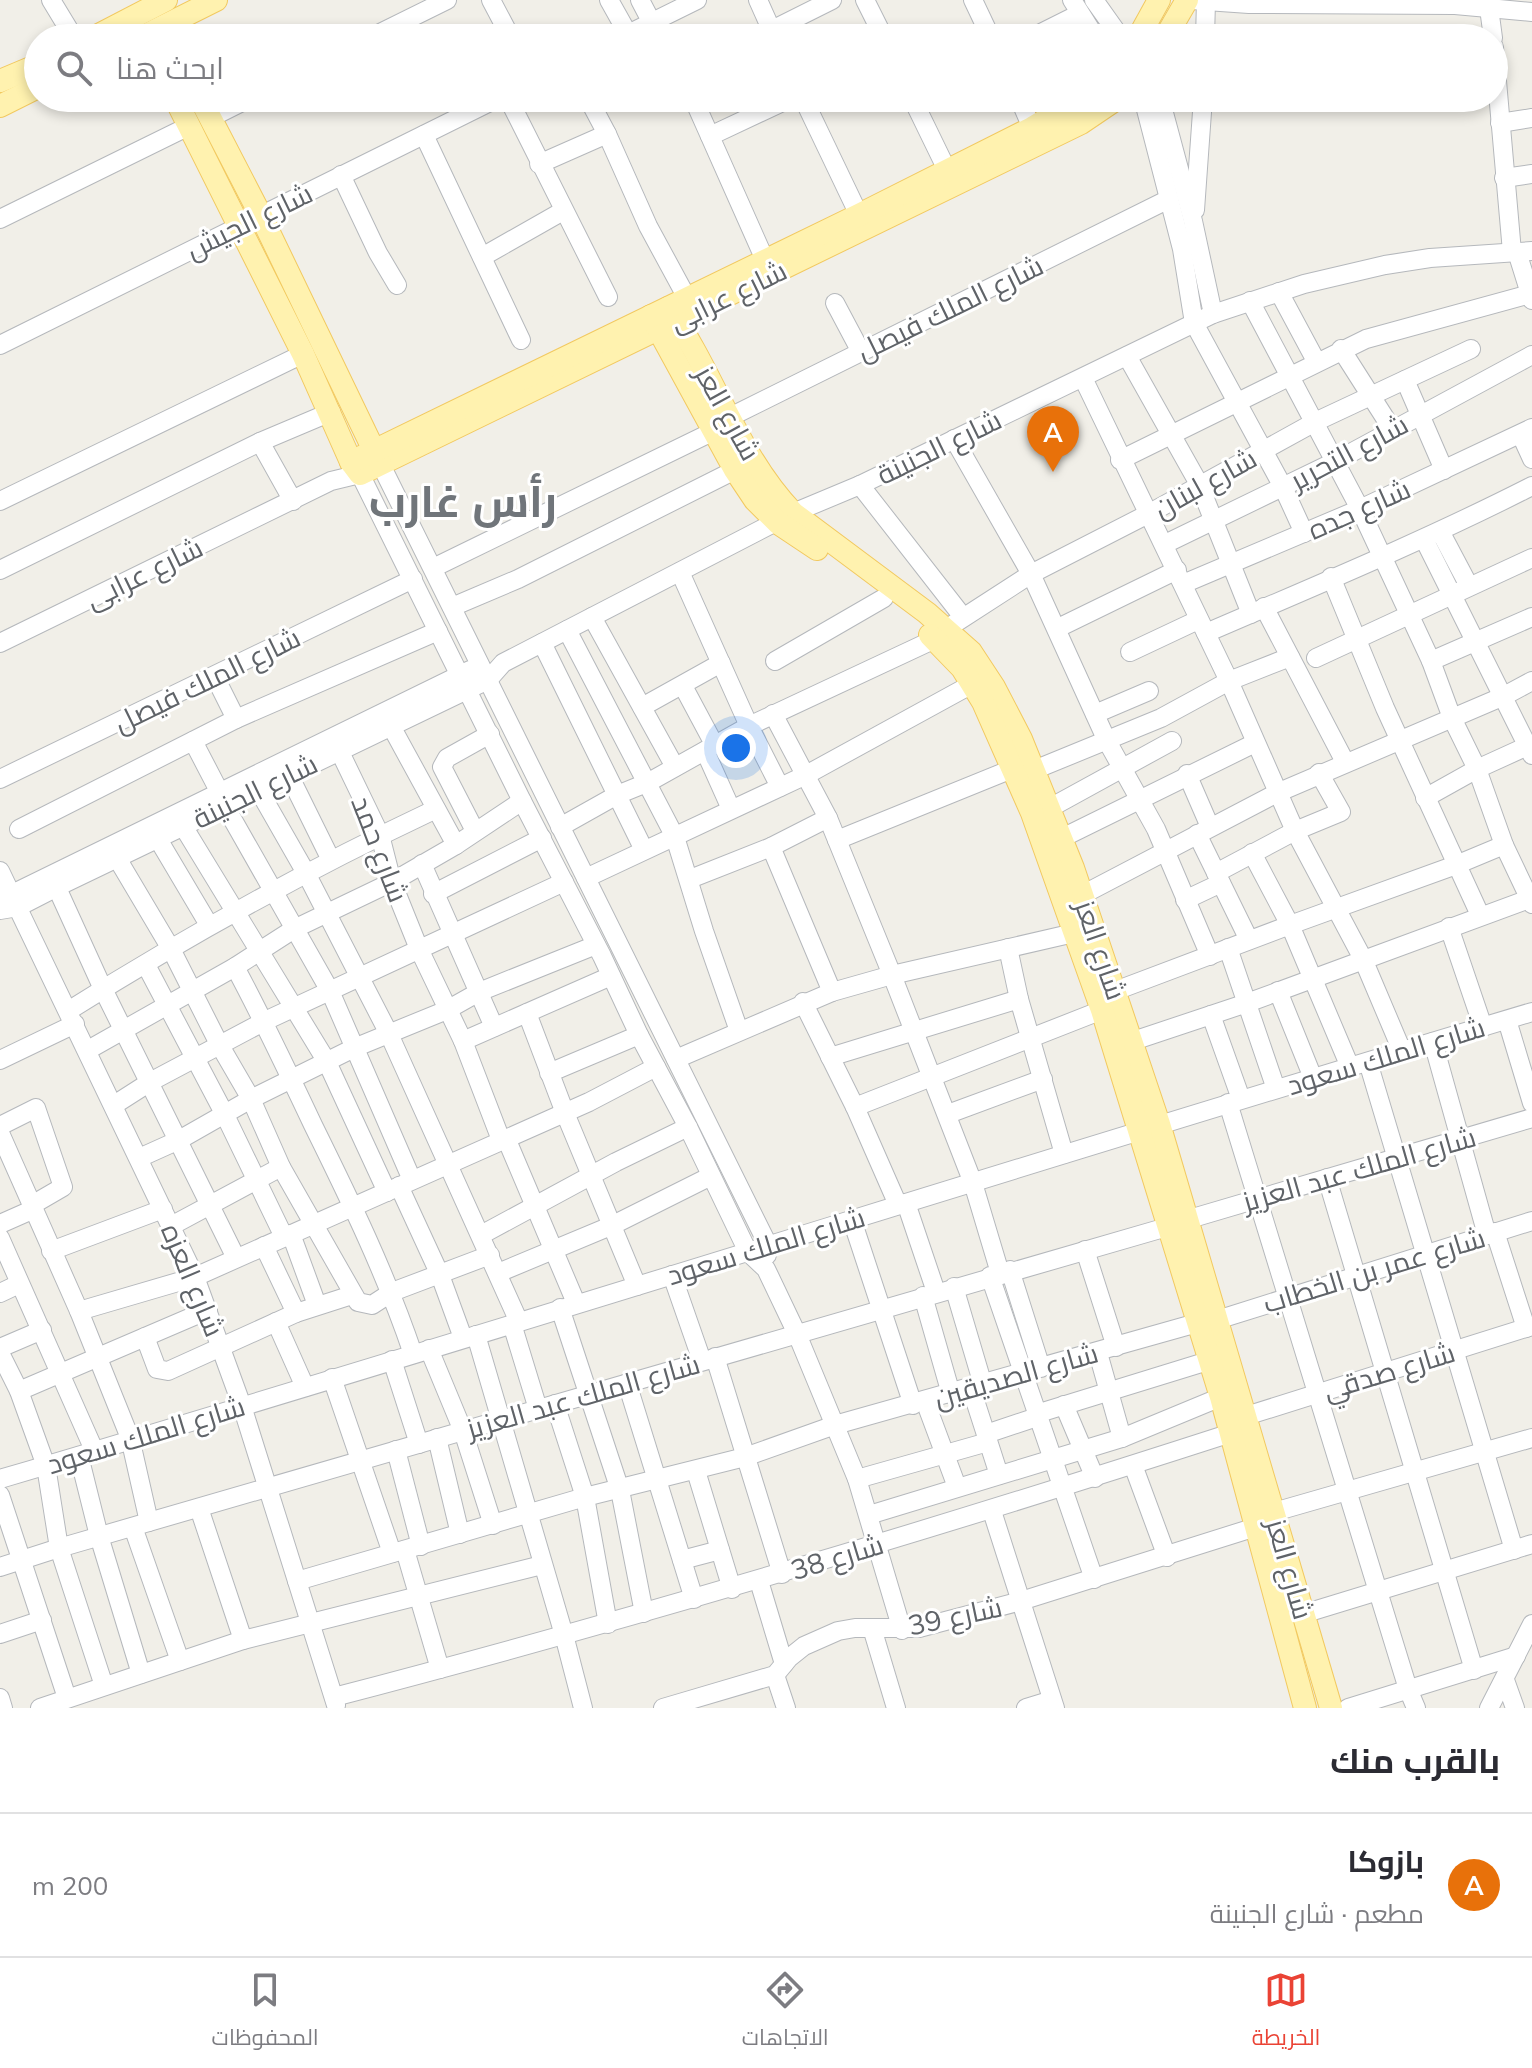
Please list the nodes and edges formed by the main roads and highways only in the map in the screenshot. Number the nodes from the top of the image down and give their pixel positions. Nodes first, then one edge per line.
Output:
1 (216, 0) edge
2 (1159, 0) edge
3 (1195, 0) edge
4 (152, 22) edge
5 (1146, 24) edge
6 (1176, 24) edge
7 (24, 71) edge
8 (0, 81) edge
9 (24, 94) edge
10 (0, 106) edge
11 (1059, 112) edge
12 (1097, 112) edge
13 (200, 114) edge
14 (669, 315) junction
15 (722, 424) junction
16 (377, 458) junction
17 (786, 518) junction
18 (948, 628) junction
19 (1023, 769) junction
20 (1149, 1128) junction
21 (1207, 1322) junction
22 (1239, 1424) junction
23 (1265, 1520) junction
24 (1305, 1708) edge
25 (1331, 1708) edge

1 - 4 main road
2 - 5 main road
3 - 6 main road
7 - 8 main road
9 - 10 main road
11 - 14 main road, شارع عرابى
12 - 14 main road, شارع عرابى
13 - 16 main road
13 - 16 main road, شارع عرابى
14 - 15 main road, شارع العز
14 - 16 main road, شارع عرابى
15 - 17 main road, شارع العز
15 - 17 main road, شارع العز
17 - 18 main road, شارع العز
17 - 18 main road, شارع العز
18 - 19 main road, شارع العز
18 - 19 main road, شارع العز
19 - 20 main road, شارع العز
19 - 20 main road, شارع العز
20 - 21 main road, شارع العز
21 - 22 main road, شارع العز
21 - 22 main road, شارع العز
22 - 23 main road, شارع العز
23 - 24 main road, شارع العز
23 - 25 main road, شارع العز

